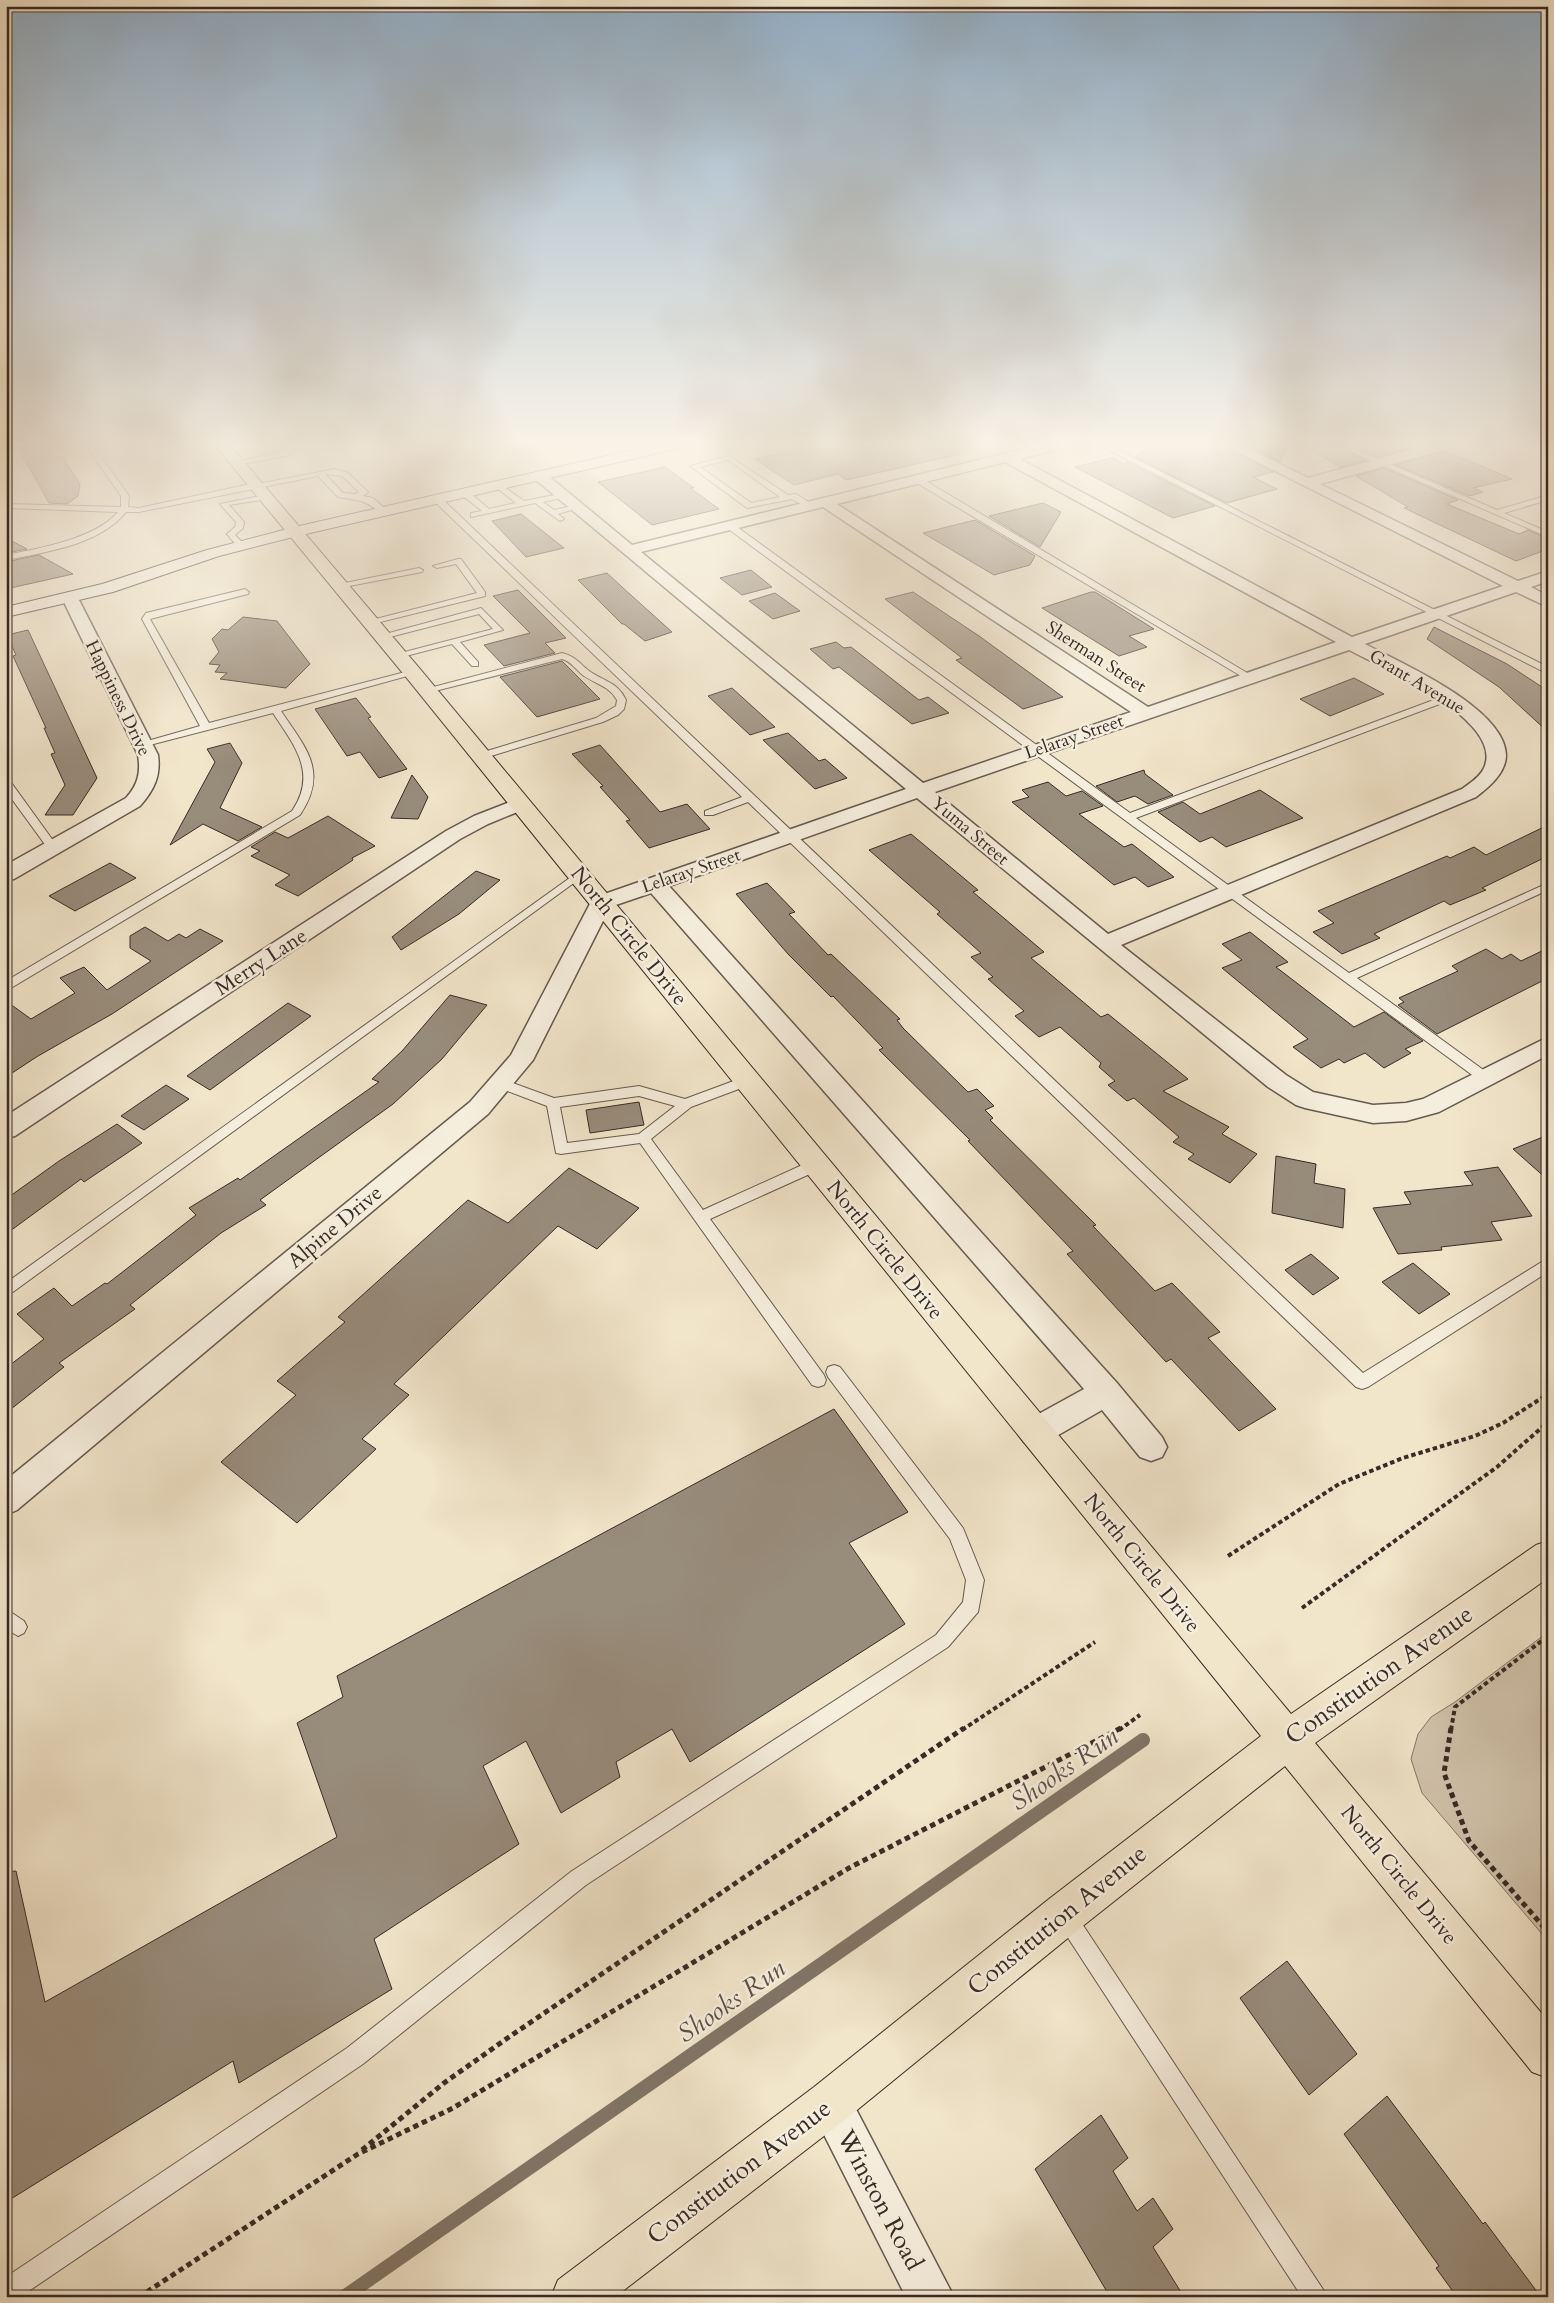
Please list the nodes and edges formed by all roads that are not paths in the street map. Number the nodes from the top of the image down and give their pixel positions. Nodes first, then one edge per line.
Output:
1 (36, 551) edge
2 (219, 551) edge
3 (311, 551) edge
4 (492, 551) edge
5 (632, 551) edge
6 (765, 551) edge
7 (893, 551) edge
8 (1038, 551) edge
9 (1181, 551) edge
10 (1314, 551) edge
11 (1444, 551) edge
12 (6, 558) edge
13 (437, 566) dead end
14 (419, 570) dead end
15 (1548, 576) edge
16 (339, 585) junction
17 (1516, 587) junction
18 (245, 592) dead end
19 (70, 598) junction
20 (1548, 602) edge
21 (6, 612) edge
22 (1436, 613) junction
23 (377, 629) junction
24 (454, 641) junction
25 (1348, 642) junction
26 (398, 655) junction
27 (475, 664) dead end
28 (1548, 671) edge
29 (413, 673) junction
30 (1249, 677) junction
31 (427, 690) junction
32 (1450, 697) junction
33 (275, 709) junction
34 (1145, 712) junction
35 (206, 727) junction
36 (142, 744) junction
37 (1037, 750) junction
38 (481, 756) junction
39 (6, 783) edge
40 (921, 790) junction
41 (749, 798) junction
42 (520, 804) junction
43 (709, 813) dead end
44 (1128, 817) junction
45 (789, 836) junction
46 (53, 848) junction
47 (6, 874) edge
48 (578, 875) junction
49 (656, 884) junction
50 (1548, 886) edge
51 (1230, 892) junction
52 (601, 903) junction
53 (1105, 944) junction
54 (1348, 978) junction
55 (6, 987) edge
56 (1548, 1045) edge
57 (1484, 1078) junction
58 (747, 1081) junction
59 (502, 1084) junction
60 (553, 1103) junction
61 (686, 1104) junction
62 (6, 1129) edge
63 (643, 1138) junction
64 (816, 1165) junction
65 (699, 1218) junction
66 (1548, 1264) edge
67 (6, 1291) edge
68 (826, 1376) joint
69 (1106, 1392) junction
70 (1035, 1432) junction
71 (1152, 1447) dead end
72 (6, 1500) edge
73 (1548, 1556) edge
74 (1288, 1739) junction
75 (1064, 1914) junction
76 (1548, 2056) edge
77 (830, 2103) junction
78 (6, 2292) edge
79 (575, 2297) edge
80 (931, 2297) edge
81 (1316, 2297) edge

1 - 12 lane
2 - 19 main road
3 - 16 main road, North Circle Drive
4 - 41 lane
5 - 40 street, Yuma Street
6 - 37 lane
7 - 34 street, Sherman Street
8 - 30 lane
9 - 25 street, Grant Avenue
10 - 22 lane
11 - 17 street
13 - 23 lane
14 - 16 lane
15 - 17 street, Lelaray Street
16 - 23 main road, North Circle Drive
17 - 20 street
17 - 22 street, Lelaray Street
18 - 35 lane
19 - 21 main road
19 - 36 street, Happiness Drive
22 - 25 street, Lelaray Street
22 - 28 lane
23 - 24 lane
23 - 26 main road, North Circle Drive
24 - 26 lane
24 - 27 lane
25 - 30 street, Lelaray Street
25 - 32 street, Grant Avenue
26 - 29 main road, North Circle Drive
29 - 31 main road, North Circle Drive
29 - 33 lane
30 - 34 street, Lelaray Street
31 - 38 main road, North Circle Drive
31 - 38 lane
32 - 44 lane
32 - 51 street, Grant Avenue
33 - 35 lane
33 - 55 lane
34 - 37 street, Lelaray Street
35 - 36 lane
36 - 46 street, Happiness Drive
37 - 40 street, Lelaray Street
37 - 44 lane
38 - 42 main road, North Circle Drive
39 - 46 lane
40 - 45 street, Lelaray Street
40 - 53 street, Yuma Street
41 - 43 lane
41 - 45 lane
42 - 48 main road, North Circle Drive
42 - 62 street, Merry Lane
44 - 51 lane
45 - 49 street, Lelaray Street
45 - 66 lane
46 - 47 street, Happiness Drive
48 - 52 main road, North Circle Drive
48 - 67 lane
49 - 52 street, Lelaray Street
49 - 69 street
50 - 54 lane
51 - 53 street, Grant Avenue
51 - 54 lane
52 - 58 main road, North Circle Drive
52 - 59 street, Alpine Drive
53 - 57 street, Yuma Street
54 - 57 lane
56 - 57 street, Yuma Street
58 - 61 lane
58 - 64 main road, North Circle Drive
59 - 60 lane
59 - 72 street, Alpine Drive
60 - 61 lane
60 - 63 lane
61 - 63 lane
63 - 65 lane
64 - 65 lane
64 - 70 main road, North Circle Drive
65 - 68 lane
68 - 78 lane
69 - 70 street
69 - 71 street
70 - 74 main road, North Circle Drive
73 - 74 main road, Constitution Avenue
74 - 75 main road, Constitution Avenue
74 - 76 main road, North Circle Drive
75 - 77 main road, Constitution Avenue
75 - 81 lane
77 - 79 main road, Constitution Avenue
77 - 80 street, Winston Road

